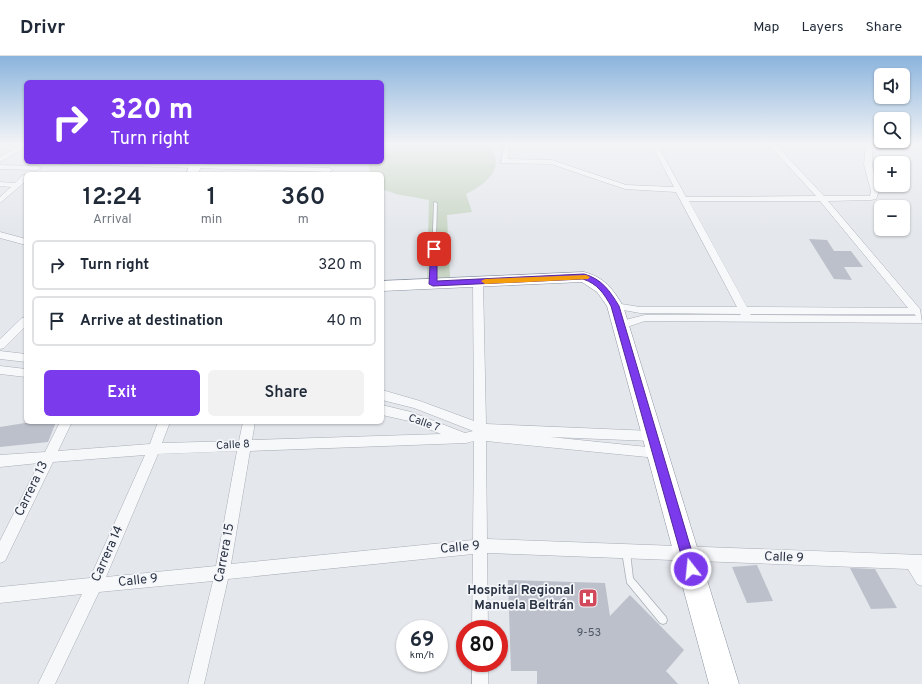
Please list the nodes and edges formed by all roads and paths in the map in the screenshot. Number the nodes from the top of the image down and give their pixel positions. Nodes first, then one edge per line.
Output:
1 (585, 173) edge
2 (671, 173) edge
3 (798, 173) edge
4 (870, 173) edge
5 (24, 179) edge
6 (0, 184) edge
7 (17, 185) junction
8 (680, 190) junction
9 (821, 198) junction
10 (685, 199) junction
11 (0, 201) edge
12 (435, 203) dead end
13 (0, 235) edge
14 (24, 241) edge
15 (478, 282) junction
16 (433, 284) junction
17 (384, 286) edge
18 (746, 315) junction
19 (618, 316) junction
20 (920, 316) edge
21 (24, 322) edge
22 (0, 345) edge
23 (0, 355) edge
24 (24, 358) edge
25 (0, 370) edge
26 (24, 373) edge
27 (384, 396) edge
28 (384, 410) edge
29 (65, 424) edge
30 (163, 424) edge
31 (249, 424) edge
32 (480, 432) junction
33 (466, 438) junction
34 (246, 444) junction
35 (655, 445) junction
36 (154, 449) junction
37 (48, 457) junction
38 (0, 460) edge
39 (481, 546) junction
40 (626, 552) junction
41 (687, 554) junction
42 (0, 556) edge
43 (917, 562) edge
44 (222, 572) junction
45 (922, 579) edge
46 (95, 585) junction
47 (0, 595) edge
48 (480, 620) edge
49 (662, 620) dead end
50 (480, 672) edge
51 (46, 684) edge
52 (196, 684) edge
53 (480, 684) edge
54 (724, 684) edge

1 - 8 street
2 - 8 street
3 - 9 street
4 - 9 street
5 - 7 street
6 - 7 street
7 - 11 street
8 - 10 street
9 - 10 street
9 - 20 street
10 - 18 street
12 - 16 lane
13 - 14 street
15 - 16 highway
15 - 19 highway
15 - 32 street
16 - 17 highway
18 - 19 street
18 - 19 street
18 - 20 street
19 - 35 highway
21 - 22 street
23 - 24 street
25 - 26 street
27 - 32 street
28 - 33 street, Calle 7
29 - 37 street, Carrera 13
30 - 36 street, Carrera 14
31 - 34 street, Carrera 15
32 - 33 street, Calle 8
32 - 35 street
32 - 35 street
32 - 39 street
33 - 34 street, Calle 8
34 - 36 street, Calle 8
34 - 44 street, Carrera 15
35 - 41 highway
36 - 37 street, Calle 8
36 - 46 street, Carrera 14
37 - 38 street, Calle 8
37 - 42 street, Carrera 13
39 - 40 street, Calle 9
39 - 44 street, Calle 9
39 - 48 street
40 - 41 street, Calle 9
40 - 49 lane
41 - 43 street, Calle 9
41 - 54 highway
43 - 45 street
44 - 46 street, Calle 9
44 - 52 street, Carrera 15
46 - 47 street, Calle 9
46 - 51 street, Carrera 14
50 - 53 street

